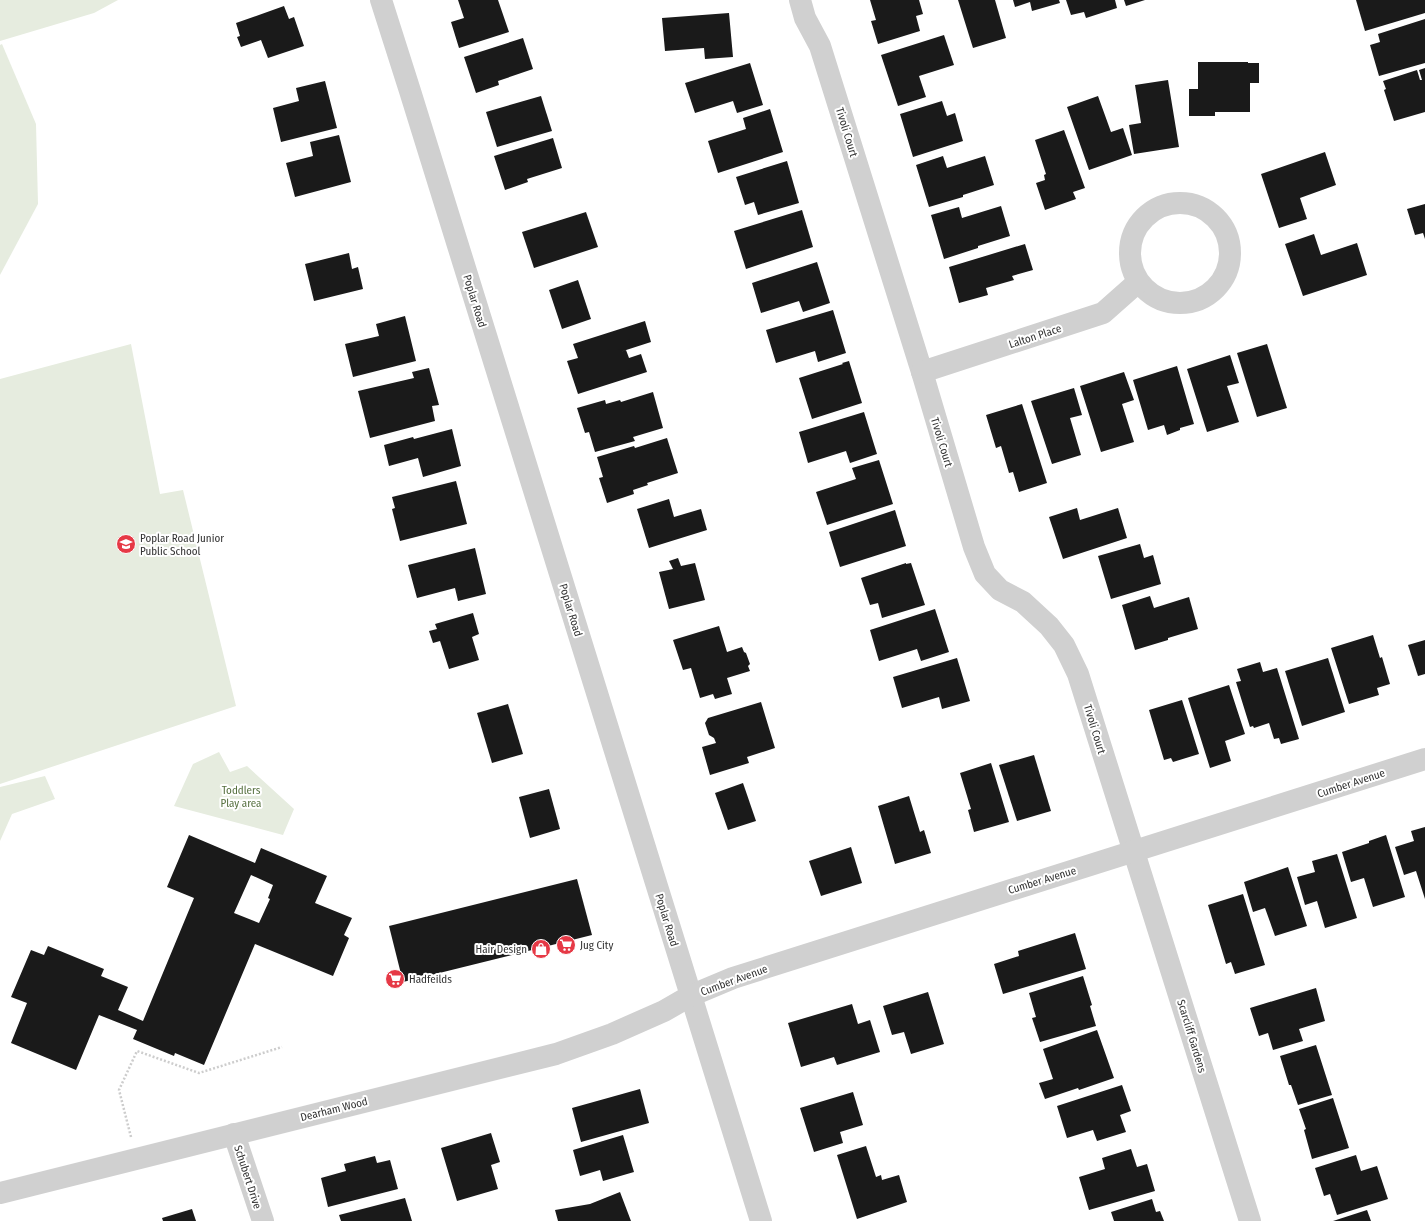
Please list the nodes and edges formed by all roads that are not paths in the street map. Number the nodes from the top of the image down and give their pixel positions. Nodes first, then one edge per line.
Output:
1 (380, 0) edge
2 (800, 0) edge
3 (1138, 282) junction
4 (922, 372) junction
5 (1425, 759) edge
6 (1134, 852) junction
7 (690, 996) junction
8 (664, 1011) joint
9 (234, 1134) junction
10 (0, 1193) edge
11 (263, 1221) edge
12 (761, 1221) edge
13 (1250, 1221) edge

1 - 7 street, Poplar Road
2 - 4 street, Tivoli Court
3 - 3 street
3 - 4 street, Lalton Place
4 - 6 street, Tivoli Court
5 - 6 street, Cumber Avenue
6 - 7 street, Cumber Avenue
6 - 13 street, Scarcliff Gardens
7 - 8 street, Cumber Avenue
7 - 12 street, Poplar Road
8 - 9 street, Dearham Wood
9 - 10 street, Dearham Wood
9 - 11 street, Schubert Drive

